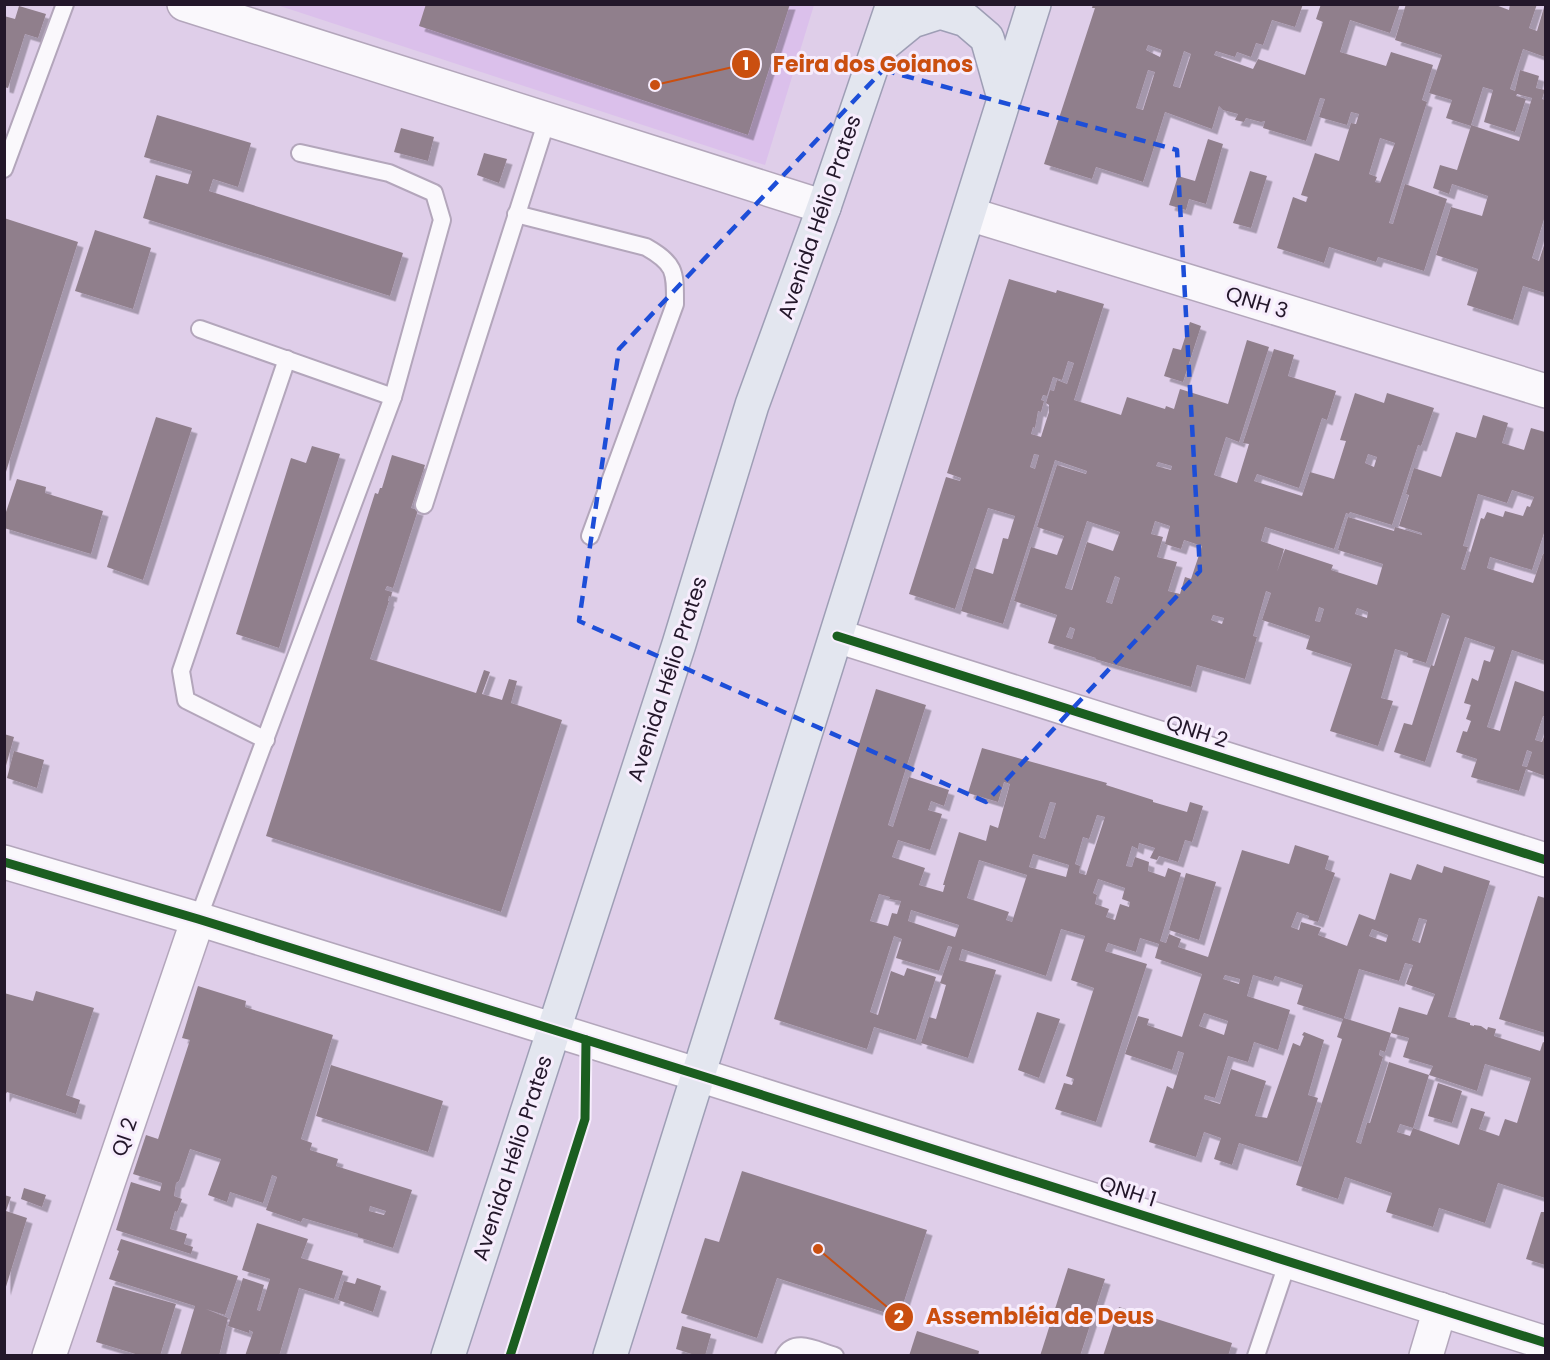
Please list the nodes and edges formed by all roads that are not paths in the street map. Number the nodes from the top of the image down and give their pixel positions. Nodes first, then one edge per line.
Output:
1 (65, 4) edge
2 (184, 4) edge
3 (892, 4) edge
4 (1034, 4) edge
5 (879, 48) junction
6 (1005, 98) junction
7 (547, 120) junction
8 (300, 153) dead end
9 (4, 169) edge
10 (824, 207) junction
11 (516, 214) junction
12 (969, 214) junction
13 (200, 329) dead end
14 (287, 359) junction
15 (1545, 391) edge
16 (393, 397) junction
17 (424, 505) dead end
18 (590, 536) dead end
19 (837, 636) junction
20 (266, 740) junction
21 (1545, 860) edge
22 (4, 862) edge
23 (198, 919) junction
24 (553, 1030) junction
25 (699, 1075) junction
26 (1288, 1261) junction
27 (1440, 1309) junction
28 (1545, 1343) edge
29 (49, 1356) edge
30 (448, 1356) edge
31 (610, 1356) edge
32 (784, 1356) edge
33 (835, 1356) edge
34 (1256, 1356) edge
35 (1426, 1356) edge

1 - 9 lane
2 - 7 street
3 - 5 main road, Avenida Hélio Prates
4 - 6 main road
5 - 6 main road
5 - 10 main road, Avenida Hélio Prates
6 - 12 main road
7 - 10 street
7 - 11 lane
8 - 16 lane
10 - 24 main road, Avenida Hélio Prates
11 - 17 lane
11 - 18 lane
12 - 15 street, QNH 3
12 - 19 main road
13 - 14 lane
14 - 16 lane
14 - 20 lane
16 - 20 lane
19 - 21 street, QNH 2
19 - 25 main road
20 - 23 lane
22 - 23 street, QNH 1
23 - 24 street, QNH 1
23 - 29 street, QI 2
24 - 25 street, QNH 1
24 - 30 main road, Avenida Hélio Prates
25 - 26 street, QNH 1
25 - 31 main road
26 - 27 street, QNH 1
26 - 34 lane
27 - 28 street, QNH 1
27 - 35 street
32 - 33 lane

